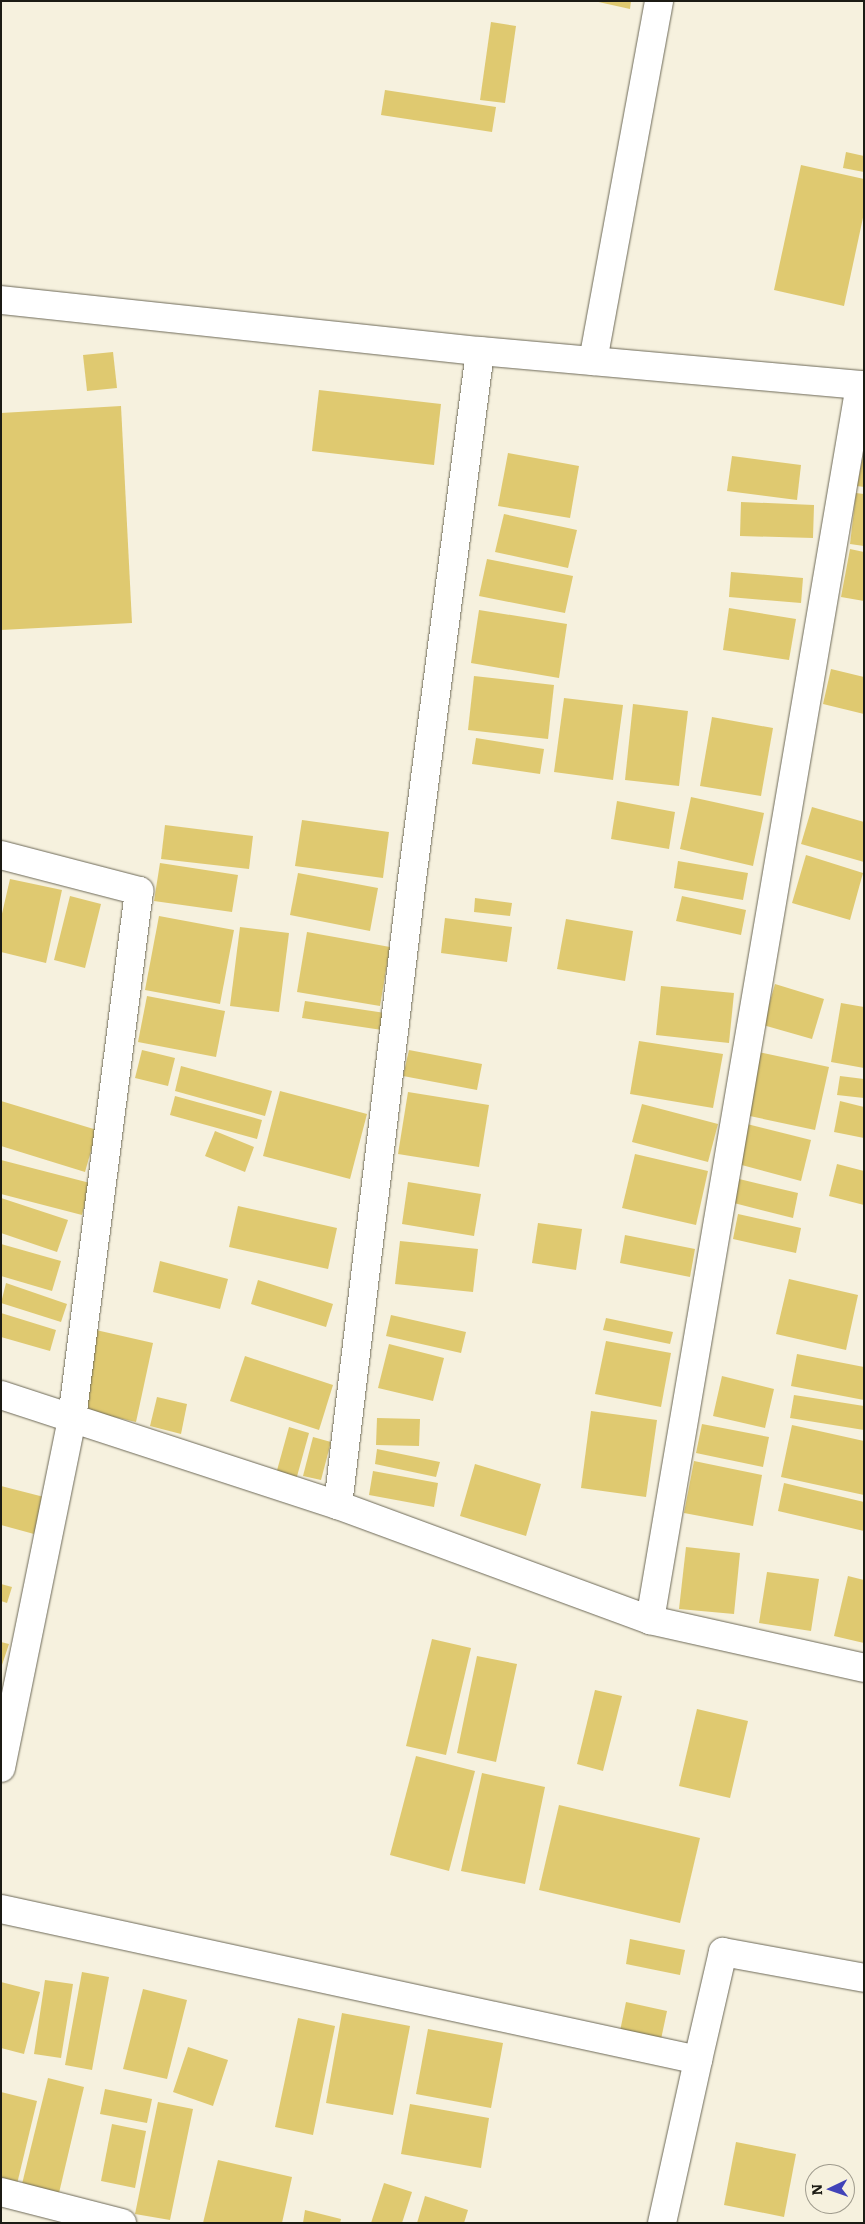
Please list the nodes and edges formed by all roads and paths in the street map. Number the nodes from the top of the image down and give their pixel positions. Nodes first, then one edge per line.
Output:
1 (659, 1) edge
2 (1, 300) edge
3 (480, 351) junction
4 (593, 362) junction
5 (862, 385) edge
6 (1, 855) edge
7 (1, 1395) edge
8 (72, 1419) junction
9 (338, 1505) junction
10 (650, 1620) junction
11 (864, 1668) edge
12 (1, 1768) edge
13 (1, 1909) edge
14 (864, 1978) edge
15 (698, 2060) junction
16 (1, 2192) edge
17 (122, 2223) edge
18 (662, 2223) edge

1 - 4 street
2 - 3 street
3 - 4 street
3 - 9 street
4 - 5 street
5 - 10 street
6 - 8 street
7 - 8 street
8 - 9 street
8 - 12 street
9 - 10 street
10 - 11 street
13 - 15 street
14 - 15 street
15 - 18 street
16 - 17 street

